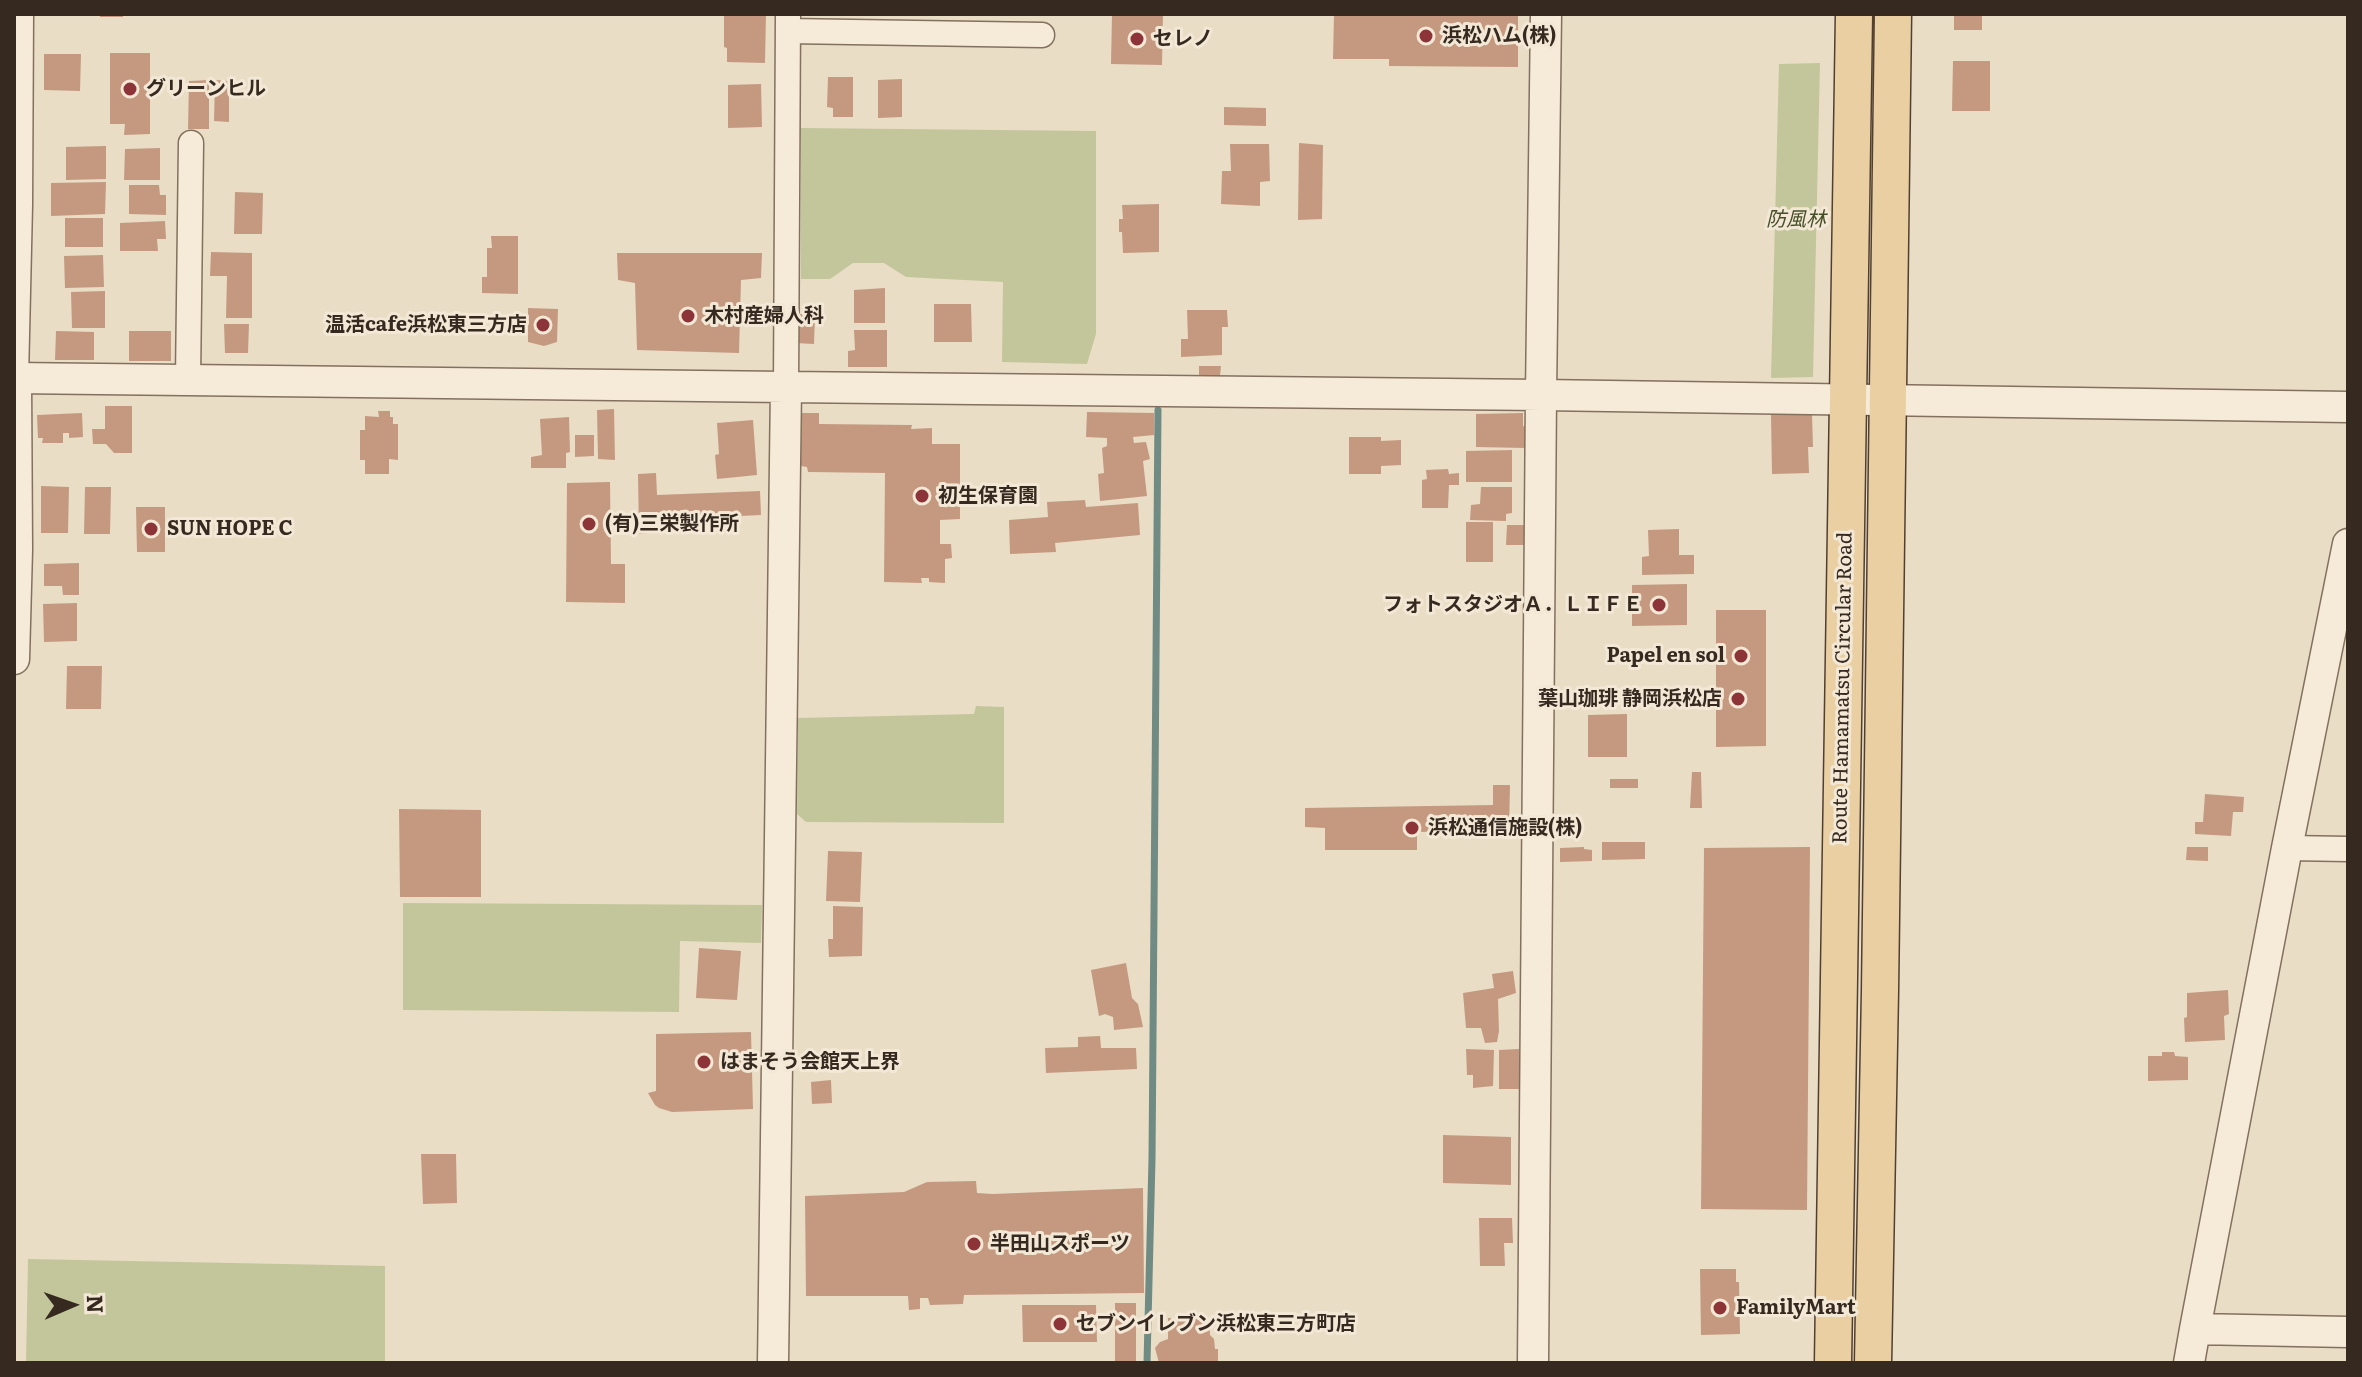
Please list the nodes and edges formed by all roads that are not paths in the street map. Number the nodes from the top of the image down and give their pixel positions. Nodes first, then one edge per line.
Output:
1 (21, 14) edge
2 (1546, 14) edge
3 (1854, 14) edge
4 (1893, 14) edge
5 (788, 22) edge
6 (1042, 35) dead end
7 (191, 143) dead end
8 (15, 378) edge
9 (188, 379) junction
10 (786, 387) junction
11 (1541, 395) junction
12 (1848, 401) junction
13 (1889, 401) junction
14 (2348, 407) edge
15 (2348, 544) edge
16 (14, 659) edge
17 (2287, 848) junction
18 (2348, 849) edge
19 (2195, 1329) junction
20 (2348, 1332) edge
21 (773, 1363) edge
22 (1533, 1363) edge
23 (1833, 1363) edge
24 (1873, 1363) edge
25 (2189, 1363) edge

1 - 8 street
2 - 11 street
3 - 12 main road, Route Hamamatsu Circular Road
4 - 13 main road, Route Hamamatsu Circular Road
5 - 6 street
5 - 10 street
7 - 9 street
8 - 9 street
8 - 16 street
9 - 10 street
10 - 11 street
10 - 21 street
11 - 12 street
11 - 22 street
12 - 13 street
12 - 23 main road, Route Hamamatsu Circular Road
13 - 14 street
13 - 24 main road, Route Hamamatsu Circular Road
15 - 17 street
17 - 18 street
17 - 19 street
19 - 20 street
19 - 25 street

